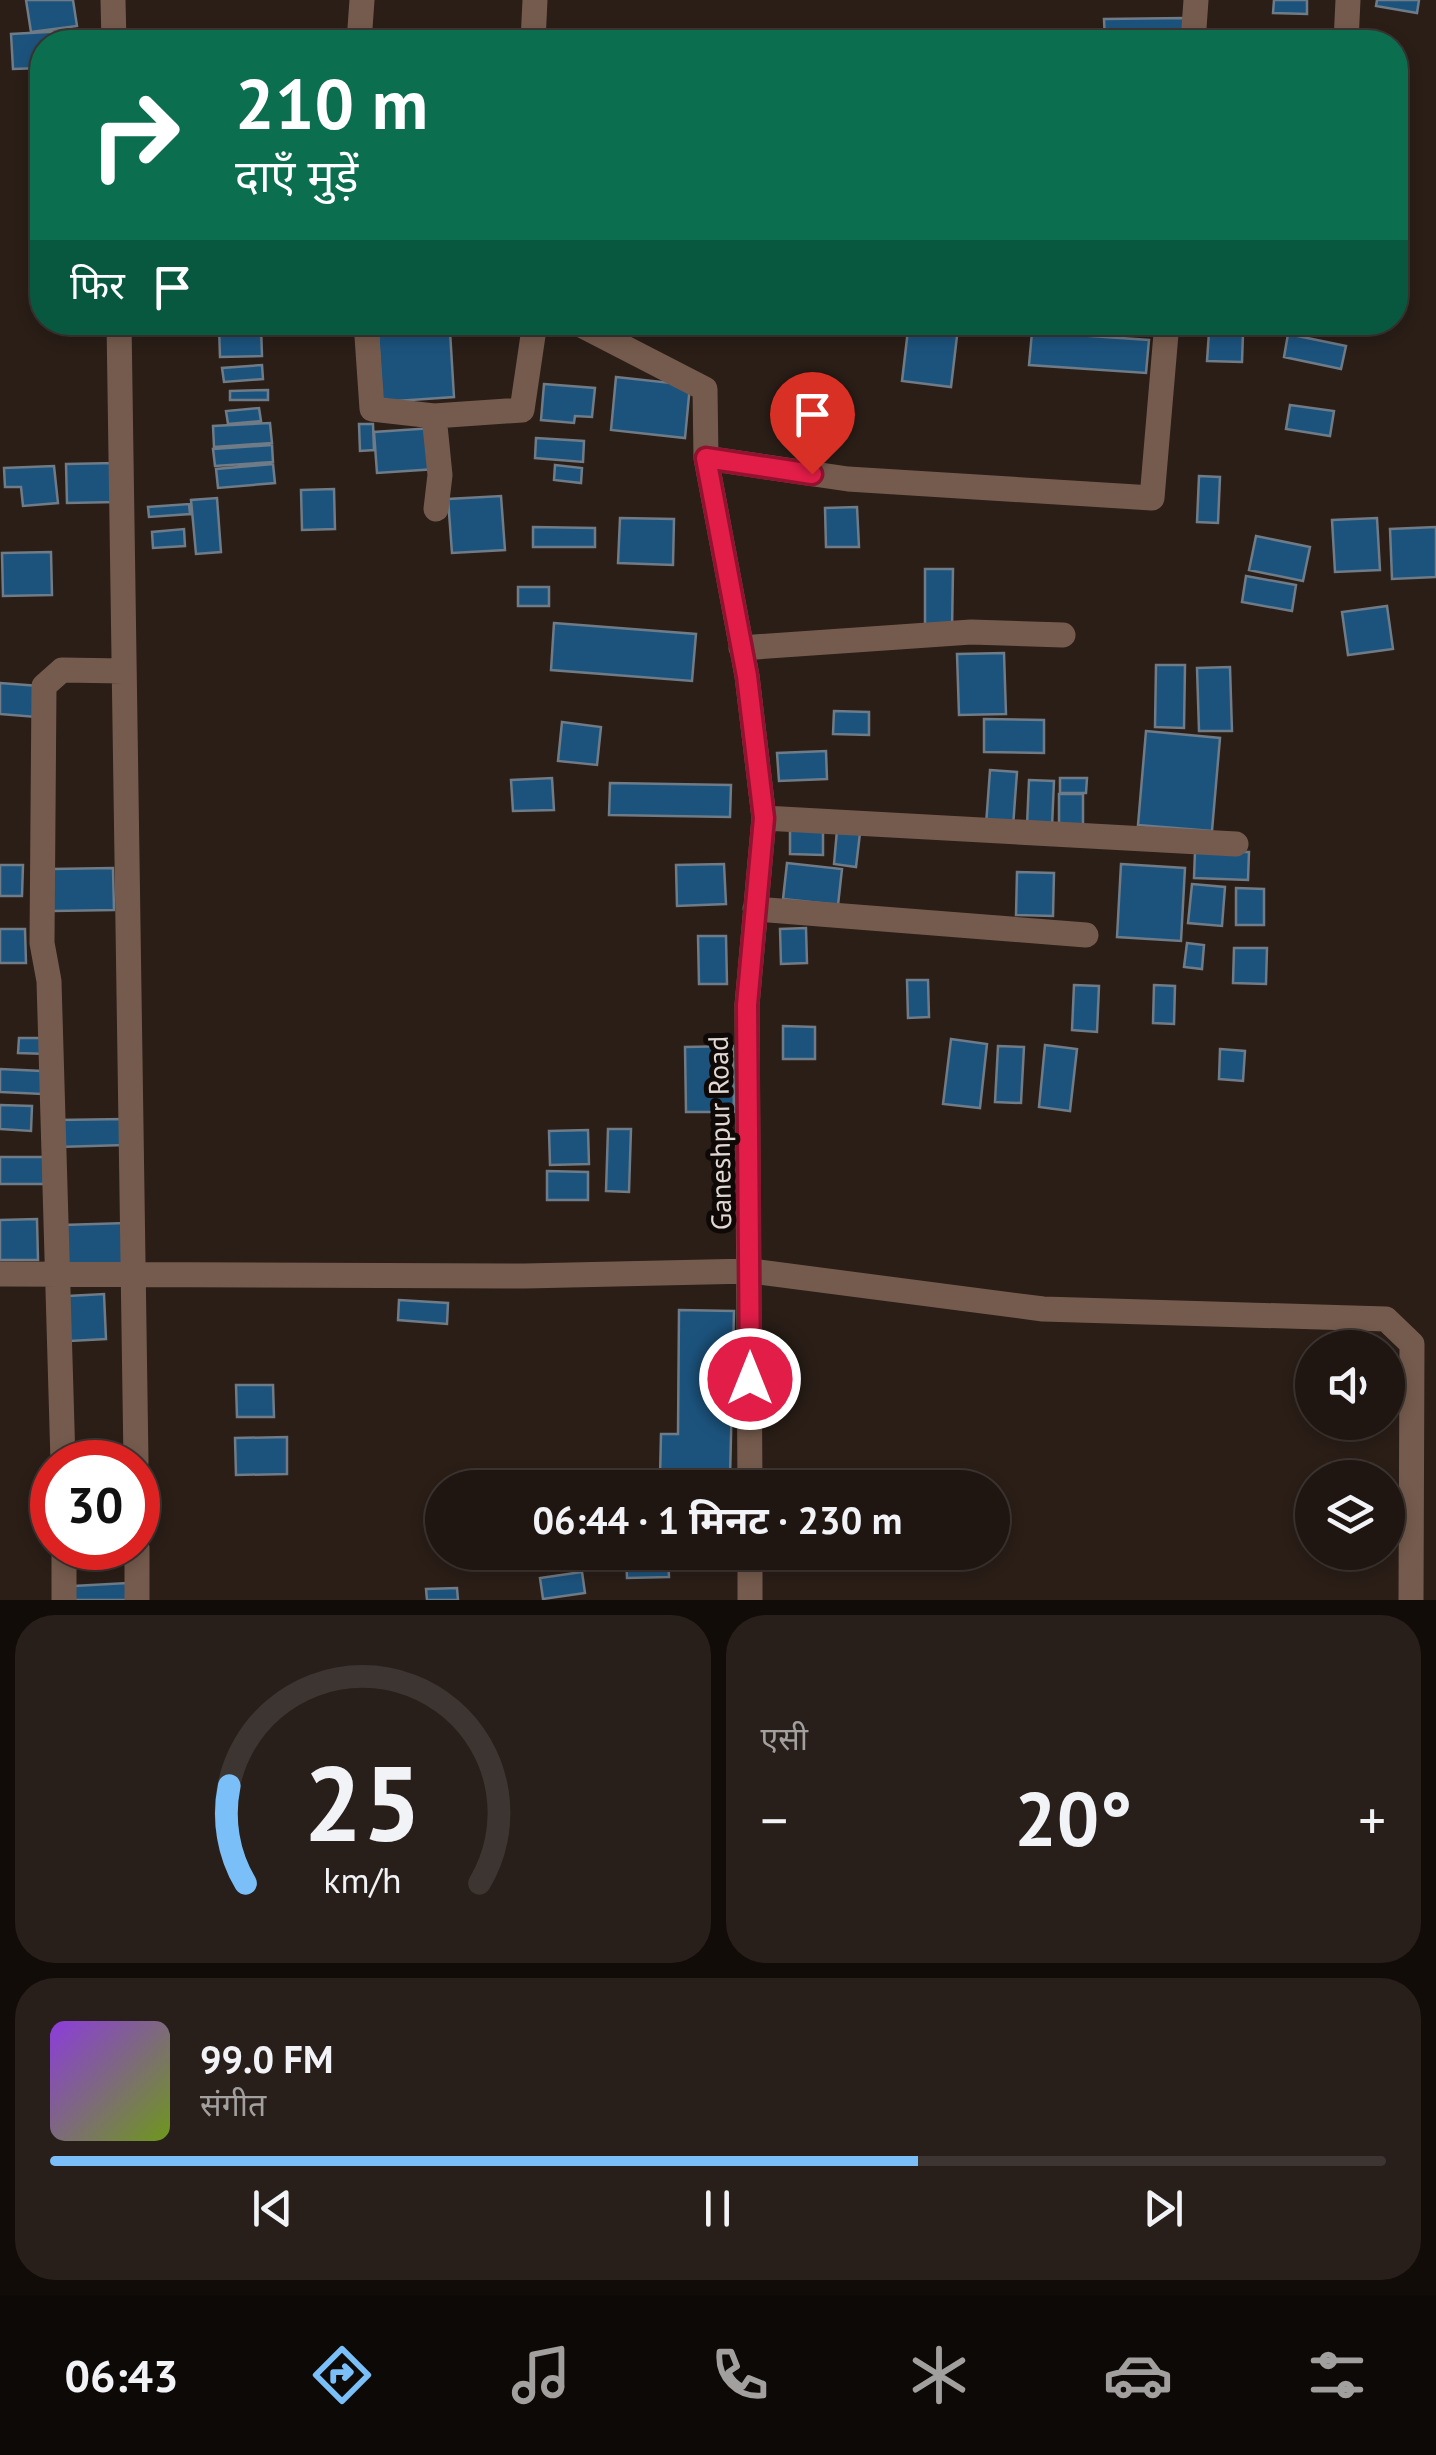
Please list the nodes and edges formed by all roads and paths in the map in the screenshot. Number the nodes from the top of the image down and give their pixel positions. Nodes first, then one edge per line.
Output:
1 (113, 0) edge
2 (362, 0) edge
3 (535, 0) edge
4 (1196, 0) edge
5 (1348, 0) edge
6 (114, 30) edge
7 (360, 30) edge
8 (534, 30) edge
9 (1194, 30) edge
10 (1347, 30) edge
11 (118, 335) edge
12 (367, 335) edge
13 (533, 335) edge
14 (600, 335) edge
15 (1167, 335) edge
16 (434, 416) junction
17 (706, 458) junction
18 (436, 508) dead end
19 (1063, 636) dead end
20 (741, 648) junction
21 (124, 671) junction
22 (764, 818) junction
23 (1236, 844) dead end
24 (756, 908) junction
25 (1086, 935) dead end
26 (751, 1270) junction
27 (55, 1273) junction
28 (134, 1273) junction
29 (0, 1274) edge
30 (62, 1440) edge
31 (136, 1440) edge
32 (750, 1470) edge
33 (64, 1570) edge
34 (137, 1570) edge
35 (750, 1570) edge
36 (64, 1600) edge
37 (137, 1600) edge
38 (750, 1600) edge
39 (1411, 1600) edge

1 - 6 street
2 - 7 street
3 - 8 street
4 - 9 street
5 - 10 street
11 - 21 street
12 - 16 street
13 - 16 street
14 - 17 street, Ganeshpur Road
15 - 17 street
16 - 18 street
17 - 20 street, Ganeshpur Road
19 - 20 street
20 - 22 street, Ganeshpur Road
21 - 27 street
21 - 28 street
22 - 23 street
22 - 24 street, Ganeshpur Road
24 - 25 street
24 - 26 street, Ganeshpur Road
26 - 28 street
26 - 32 street, Ganeshpur Road
26 - 39 street
27 - 28 street
27 - 29 street
27 - 30 street
28 - 31 street
33 - 36 street
34 - 37 street
35 - 38 street

